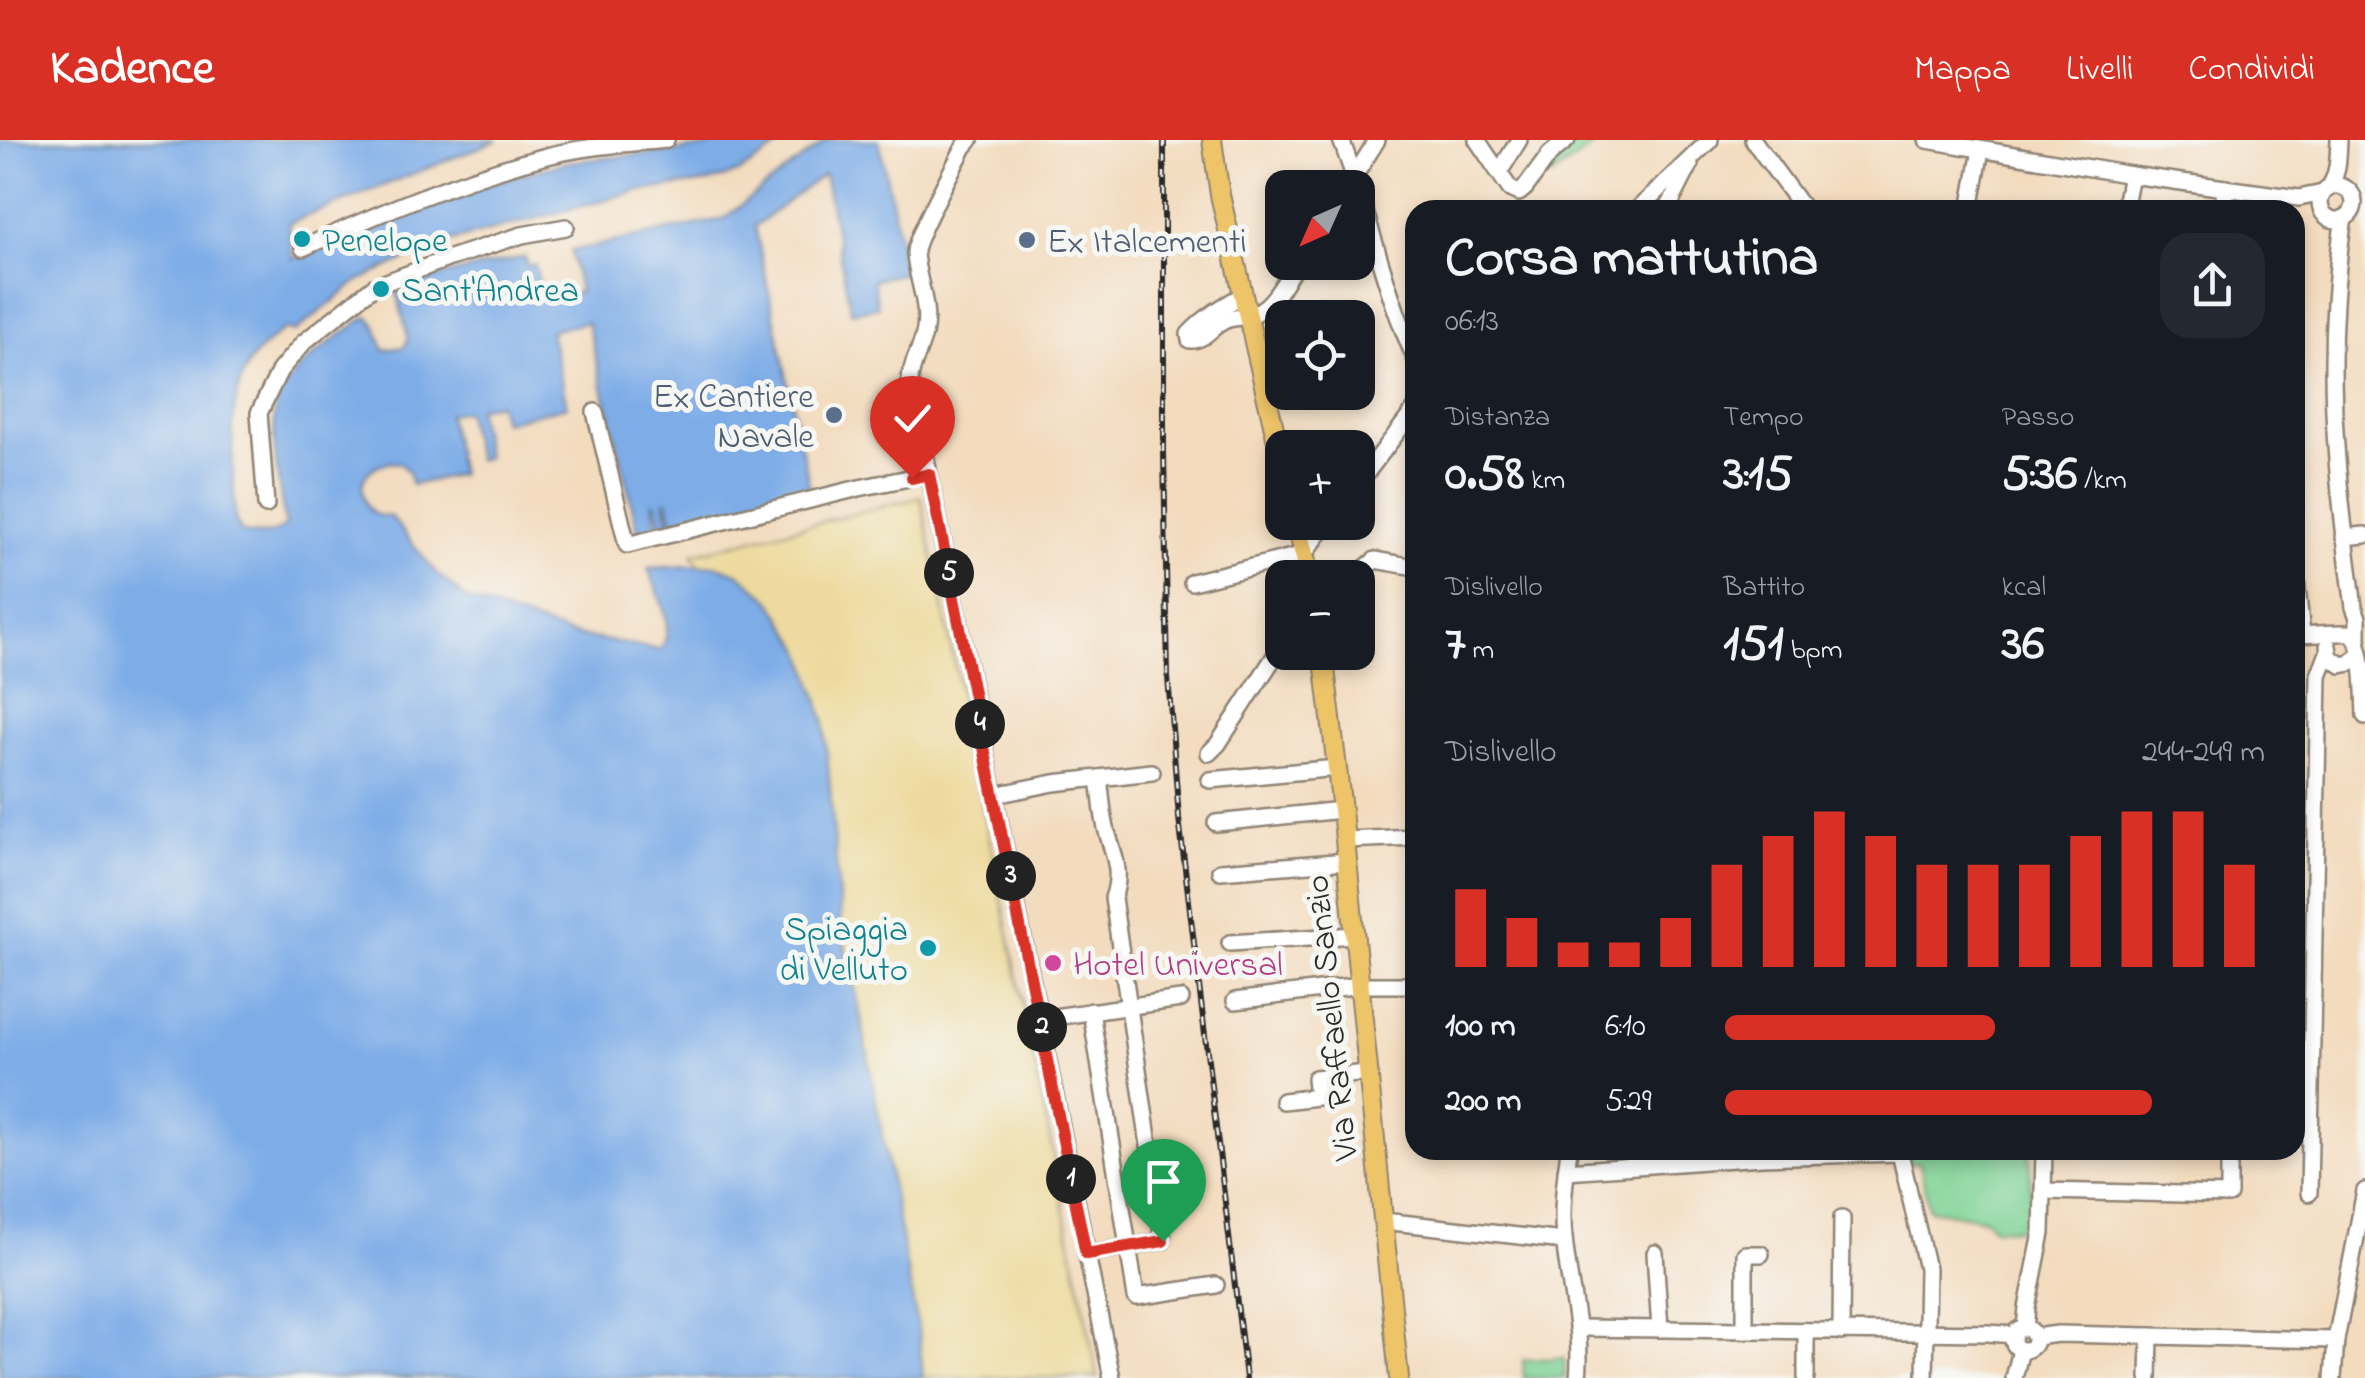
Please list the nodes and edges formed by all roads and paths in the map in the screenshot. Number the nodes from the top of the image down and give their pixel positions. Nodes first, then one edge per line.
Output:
1 (666, 140) edge
2 (970, 140) edge
3 (1212, 140) edge
4 (1342, 140) edge
5 (1377, 140) edge
6 (1477, 140) edge
7 (1519, 140) edge
8 (1568, 140) edge
9 (1710, 140) edge
10 (1754, 140) edge
11 (1927, 140) edge
12 (2339, 140) edge
13 (1981, 150) junction
14 (1696, 154) junction
15 (2338, 167) junction
16 (1349, 170) edge
17 (1358, 170) edge
18 (1500, 171) junction
19 (2131, 175) junction
20 (2226, 188) junction
21 (2326, 191) junction
22 (2281, 195) junction
23 (1647, 200) edge
24 (1675, 200) edge
25 (1796, 200) edge
26 (1972, 200) edge
27 (2126, 200) edge
28 (2224, 200) edge
29 (2292, 200) edge
30 (2354, 202) edge
31 (2305, 206) edge
32 (2324, 214) junction
33 (566, 228) dead end
34 (303, 248) dead end
35 (1375, 248) edge
36 (2338, 264) junction
37 (1285, 280) edge
38 (1243, 295) junction
39 (1248, 316) junction
40 (1405, 333) edge
41 (594, 412) dead end
42 (1405, 422) edge
43 (1274, 430) edge
44 (1375, 462) edge
45 (929, 474) junction
46 (266, 505) dead end
47 (2365, 535) edge
48 (2344, 537) junction
49 (1300, 540) edge
50 (1314, 540) edge
51 (1304, 554) junction
52 (1306, 560) edge
53 (1375, 561) edge
54 (1405, 564) edge
55 (1192, 582) dead end
56 (2305, 636) edge
57 (2342, 648) junction
58 (1266, 670) edge
59 (1325, 670) edge
60 (2365, 716) edge
61 (1209, 753) dead end
62 (1337, 768) junction
63 (1152, 772) dead end
64 (1100, 778) junction
65 (1210, 780) dead end
66 (995, 795) junction
67 (1342, 810) junction
68 (1216, 823) dead end
69 (1405, 837) edge
70 (1345, 840) junction
71 (1347, 861) junction
72 (1220, 871) dead end
73 (1354, 934) junction
74 (1230, 944) dead end
75 (1405, 985) edge
76 (1360, 986) junction
77 (1181, 999) dead end
78 (1235, 1000) dead end
79 (1129, 1006) junction
80 (1091, 1011) junction
81 (1040, 1019) junction
82 (1368, 1073) junction
83 (1283, 1101) dead end
84 (1567, 1160) edge
85 (1717, 1160) edge
86 (1902, 1160) edge
87 (2044, 1160) edge
88 (2229, 1160) edge
89 (1566, 1170) junction
90 (2044, 1192) junction
91 (2365, 1192) edge
92 (2309, 1193) dead end
93 (1842, 1218) dead end
94 (1383, 1221) junction
95 (1564, 1241) junction
96 (1127, 1247) junction
97 (1656, 1253) dead end
98 (1086, 1254) junction
99 (1761, 1254) dead end
100 (1216, 1284) dead end
101 (1578, 1328) junction
102 (1660, 1329) junction
103 (1745, 1330) junction
104 (1806, 1331) junction
105 (1840, 1332) junction
106 (1926, 1332) junction
107 (2150, 1336) junction
108 (2024, 1338) junction
109 (2336, 1340) junction
110 (1112, 1378) edge
111 (1400, 1378) edge
112 (1578, 1378) edge
113 (1806, 1378) edge
114 (1925, 1378) edge
115 (2014, 1378) edge
116 (2149, 1378) edge
117 (2333, 1378) edge

1 - 34 street
2 - 45 street
3 - 38 main road
4 - 16 street
5 - 17 street
6 - 18 street
7 - 18 street
8 - 18 street
9 - 14 street
10 - 25 street
11 - 13 street
12 - 15 street
13 - 19 street
13 - 26 street
14 - 23 street
14 - 24 street
15 - 21 street
15 - 30 street
19 - 20 street
19 - 27 street
20 - 22 street
20 - 28 street
21 - 22 street
21 - 30 street
21 - 32 street
22 - 29 street
30 - 32 street
30 - 36 street
31 - 32 street
32 - 36 street
33 - 46 street
35 - 40 street
36 - 48 street
37 - 39 street
38 - 39 main road
38 - 39 street
39 - 43 main road
41 - 45 street
42 - 44 street
45 - 66 street
47 - 48 street
48 - 57 street
49 - 51 main road
50 - 51 street
51 - 52 main road
51 - 55 street
53 - 54 street
56 - 57 street
57 - 60 street
57 - 92 street
58 - 61 street
59 - 62 main road, Via Raffaello Sanzio
62 - 65 street
62 - 67 main road, Via Raffaello Sanzio
63 - 64 street
64 - 66 street
64 - 79 street
66 - 81 street
67 - 68 street
67 - 70 main road, Via Raffaello Sanzio
69 - 70 street
70 - 71 main road, Via Raffaello Sanzio
71 - 72 street
71 - 73 main road, Via Raffaello Sanzio
73 - 74 street
73 - 76 main road, Via Raffaello Sanzio
75 - 76 street
76 - 78 street
76 - 82 main road, Via Raffaello Sanzio
77 - 79 street
79 - 80 street
79 - 96 street
80 - 81 street
80 - 96 street
81 - 98 street
82 - 83 street
82 - 94 main road, Via Raffaello Sanzio
84 - 89 street
85 - 89 street
86 - 106 street
87 - 90 street
88 - 90 street
89 - 95 street
90 - 108 street
91 - 109 street
93 - 105 street
94 - 95 street
94 - 111 main road, Via Raffaello Sanzio
95 - 101 street
96 - 98 street
96 - 100 street
97 - 102 street
98 - 110 street
99 - 103 street
101 - 102 street
101 - 112 street
102 - 103 street
103 - 104 street
104 - 105 street
104 - 113 street
105 - 106 street
106 - 108 street
106 - 114 street
107 - 108 street
107 - 109 street
107 - 116 street
108 - 115 street
109 - 117 street

